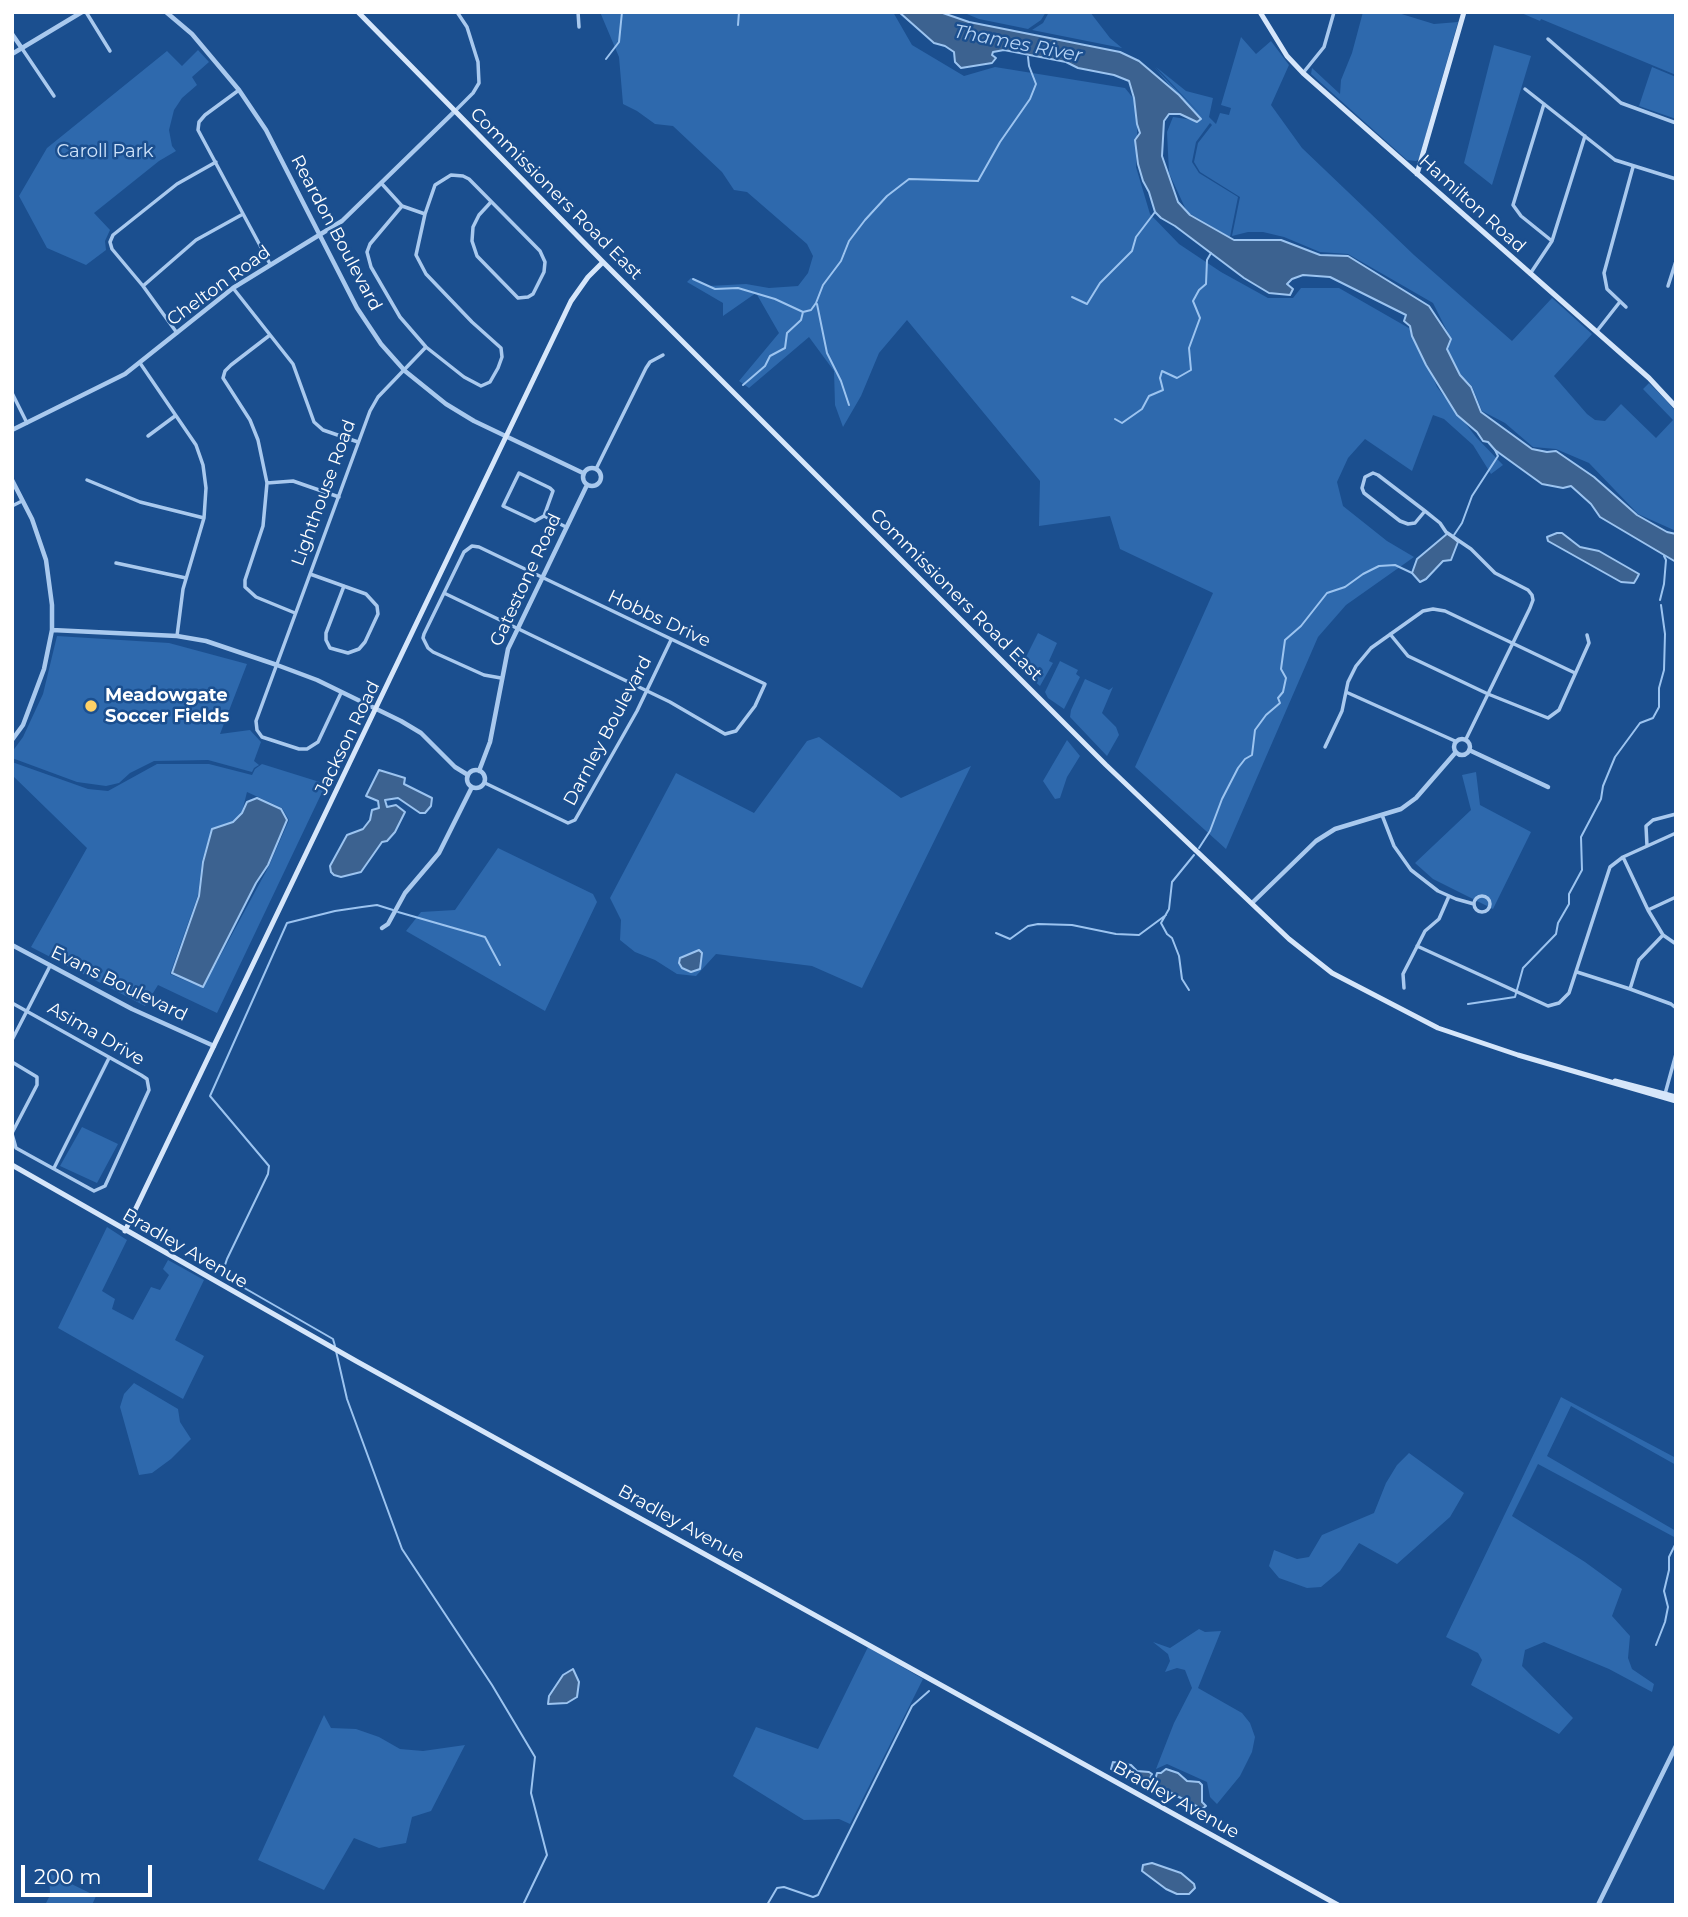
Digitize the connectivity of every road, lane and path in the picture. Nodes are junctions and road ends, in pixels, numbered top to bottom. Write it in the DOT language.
graph roads {
  1 [pos="84,12"];
  2 [pos="166,12"];
  3 [pos="358,12"];
  4 [pos="457,12"];
  5 [pos="578,12"];
  6 [pos="1334,12"];
  7 [pos="1464,12"];
  8 [pos="1264,14"];
  9 [pos="579,27"];
  10 [pos="12,34"];
  11 [pos="1548,39"];
  12 [pos="21,47"];
  13 [pos="110,51"];
  14 [pos="12,54"];
  15 [pos="1303,73"];
  16 [pos="1525,89"];
  17 [pos="239,90"];
  18 [pos="54,96"];
  19 [pos="1544,104"];
  20 [pos="455,111"];
  21 [pos="1676,123"];
  22 [pos="1584,136"];
  23 [pos="216,162"];
  24 [pos="1633,167"];
  25 [pos="1417,174"];
  26 [pos="1676,179"];
  27 [pos="382,184"];
  28 [pos="491,202"];
  29 [pos="402,205"];
  30 [pos="243,214"];
  31 [pos="425,214"];
  32 [pos="320,234"];
  33 [pos="1552,241"];
  34 [pos="1676,261"];
  35 [pos="603,262"];
  36 [pos="270,264"];
  37 [pos="1530,274"];
  38 [pos="143,286"];
  39 [pos="1668,286"];
  40 [pos="233,288"];
  41 [pos="1619,303"];
  42 [pos="1626,307"];
  43 [pos="1596,332"];
  44 [pos="177,333"];
  45 [pos="270,335"];
  46 [pos="426,347"];
  47 [pos="663,355"];
  48 [pos="141,363"];
  49 [pos="405,371"];
  50 [pos="12,393"];
  51 [pos="1676,407"];
  52 [pos="175,416"];
  53 [pos="27,423"];
  54 [pos="12,430"];
  55 [pos="148,436"];
  56 [pos="508,437"];
  57 [pos="358,442"];
  58 [pos="596,469"];
  59 [pos="583,473"];
  60 [pos="12,480"];
  61 [pos="87,480"];
  62 [pos="267,482"];
  63 [pos="587,485"];
  64 [pos="339,497"];
  65 [pos="22,501"];
  66 [pos="12,506"];
  67 [pos="1425,511"];
  68 [pos="544,516"];
  69 [pos="204,518"];
  70 [pos="566,527"];
  71 [pos="117,564"];
  72 [pos="310,573"];
  73 [pos="541,578"];
  74 [pos="186,579"];
  75 [pos="344,586"];
  76 [pos="444,593"];
  77 [pos="295,613"];
  78 [pos="517,629"];
  79 [pos="52,631"];
  80 [pos="1390,634"];
  81 [pos="1587,635"];
  82 [pos="177,636"];
  83 [pos="671,640"];
  84 [pos="1511,643"];
  85 [pos="277,665"];
  86 [pos="1575,673"];
  87 [pos="501,678"];
  88 [pos="647,690"];
  89 [pos="342,692"];
  90 [pos="1346,692"];
  91 [pos="1488,694"];
  92 [pos="377,709"];
  93 [pos="12,740"];
  94 [pos="1466,740"];
  95 [pos="1455,741"];
  96 [pos="1325,747"];
  97 [pos="1469,750"];
  98 [pos="1455,752"];
  99 [pos="480,771"];
  100 [pos="468,775"];
  101 [pos="485,783"];
  102 [pos="472,787"];
  103 [pos="1548,787"];
  104 [pos="1676,814"];
  105 [pos="1382,815"];
  106 [pos="1676,833"];
  107 [pos="1647,846"];
  108 [pos="1623,858"];
  109 [pos="1449,896"];
  110 [pos="1676,897"];
  111 [pos="1252,903"];
  112 [pos="1474,905"];
  113 [pos="1648,910"];
  114 [pos="382,928"];
  115 [pos="1663,935"];
  116 [pos="1676,944"];
  117 [pos="12,945"];
  118 [pos="1417,946"];
  119 [pos="50,967"];
  120 [pos="1577,972"];
  121 [pos="1405,988"];
  122 [pos="1630,989"];
  123 [pos="12,1003"];
  124 [pos="1676,1008"];
  125 [pos="27,1011"];
  126 [pos="12,1040"];
  127 [pos="214,1046"];
  128 [pos="1676,1054"];
  129 [pos="109,1058"];
  130 [pos="12,1062"];
  131 [pos="1612,1081"];
  132 [pos="1665,1094"];
  133 [pos="1676,1099"];
  134 [pos="12,1134"];
  135 [pos="12,1165"];
  136 [pos="54,1168"];
  137 [pos="125,1231"];
  138 [pos="1676,1746"];
  139 [pos="1338,1905"];
  140 [pos="1598,1905"];
  1 -- 12 [label="street"];
  1 -- 13 [label="street"];
  2 -- 17 [label="street, Reardon Boulevard"];
  3 -- 20 [label="main road, Commissioners Road East"];
  4 -- 20 [label="street"];
  5 -- 9 [label="street"];
  6 -- 15 [label="street"];
  7 -- 25 [label="main road"];
  8 -- 15 [label="main road, Hamilton Road"];
  10 -- 12 [label="street"];
  11 -- 21 [label="street"];
  12 -- 14 [label="street"];
  12 -- 18 [label="street"];
  15 -- 25 [label="main road, Hamilton Road"];
  16 -- 19 [label="street"];
  17 -- 23 [label="street"];
  17 -- 32 [label="street, Reardon Boulevard"];
  19 -- 22 [label="street"];
  19 -- 33 [label="street"];
  20 -- 27 [label="street, Chelton Road"];
  20 -- 35 [label="main road, Commissioners Road East"];
  22 -- 24 [label="street"];
  22 -- 33 [label="street"];
  23 -- 30 [label="street"];
  23 -- 38 [label="street"];
  24 -- 26 [label="street"];
  24 -- 41 [label="street"];
  25 -- 37 [label="main road, Hamilton Road"];
  27 -- 29 [label="street"];
  27 -- 32 [label="street, Chelton Road"];
  28 -- 28 [label="street"];
  28 -- 31 [label="street"];
  29 -- 31 [label="street"];
  29 -- 46 [label="street"];
  30 -- 36 [label="street"];
  30 -- 38 [label="street"];
  31 -- 46 [label="street"];
  32 -- 36 [label="street, Chelton Road"];
  32 -- 49 [label="street, Reardon Boulevard"];
  33 -- 37 [label="street"];
  34 -- 39 [label="street"];
  35 -- 56 [label="main road, Jackson Road"];
  35 -- 111 [label="main road, Commissioners Road East"];
  36 -- 40 [label="street, Chelton Road"];
  37 -- 43 [label="main road, Hamilton Road"];
  38 -- 44 [label="street"];
  40 -- 44 [label="street, Chelton Road"];
  40 -- 45 [label="street"];
  41 -- 42 [label="street"];
  41 -- 43 [label="street"];
  43 -- 51 [label="main road, Hamilton Road"];
  44 -- 48 [label="street, Chelton Road"];
  45 -- 57 [label="street"];
  45 -- 62 [label="street"];
  46 -- 49 [label="street, Lighthouse Road"];
  47 -- 58 [label="street"];
  48 -- 52 [label="street"];
  48 -- 53 [label="street, Chelton Road"];
  49 -- 56 [label="street, Reardon Boulevard"];
  49 -- 57 [label="street, Lighthouse Road"];
  50 -- 53 [label="street"];
  52 -- 55 [label="street"];
  52 -- 69 [label="street"];
  53 -- 54 [label="street, Chelton Road"];
  56 -- 59 [label="street, Reardon Boulevard"];
  56 -- 92 [label="main road, Jackson Road"];
  57 -- 64 [label="street, Lighthouse Road"];
  58 -- 59 [label="street"];
  58 -- 63 [label="street"];
  59 -- 63 [label="street"];
  60 -- 65 [label="street"];
  61 -- 69 [label="street"];
  62 -- 64 [label="street"];
  62 -- 77 [label="street"];
  63 -- 70 [label="street, Gatestone Road"];
  64 -- 72 [label="street, Lighthouse Road"];
  65 -- 66 [label="street"];
  65 -- 79 [label="street"];
  67 -- 67 [label="street"];
  67 -- 84 [label="street"];
  68 -- 68 [label="street"];
  68 -- 70 [label="street"];
  69 -- 74 [label="street"];
  70 -- 73 [label="street, Gatestone Road"];
  71 -- 74 [label="street"];
  72 -- 75 [label="street"];
  72 -- 77 [label="street, Lighthouse Road"];
  73 -- 76 [label="street, Hobbs Drive"];
  73 -- 78 [label="street, Gatestone Road"];
  73 -- 83 [label="street, Hobbs Drive"];
  74 -- 82 [label="street"];
  75 -- 75 [label="street"];
  76 -- 78 [label="street"];
  76 -- 87 [label="street"];
  77 -- 85 [label="street, Lighthouse Road"];
  78 -- 87 [label="street, Gatestone Road"];
  78 -- 88 [label="street"];
  79 -- 82 [label="street"];
  79 -- 93 [label="street"];
  80 -- 84 [label="street"];
  80 -- 90 [label="street"];
  80 -- 91 [label="street"];
  81 -- 86 [label="street"];
  82 -- 85 [label="street"];
  83 -- 88 [label="street, Darnley Boulevard"];
  83 -- 88 [label="street, Hobbs Drive"];
  84 -- 86 [label="street"];
  84 -- 91 [label="street"];
  85 -- 89 [label="street"];
  85 -- 89 [label="street, Lighthouse Road"];
  86 -- 91 [label="street"];
  87 -- 99 [label="street, Gatestone Road"];
  88 -- 101 [label="street, Darnley Boulevard"];
  89 -- 92 [label="street"];
  90 -- 95 [label="street"];
  90 -- 96 [label="street"];
  91 -- 94 [label="street"];
  92 -- 100 [label="street"];
  92 -- 127 [label="main road, Jackson Road"];
  94 -- 95 [label="street"];
  94 -- 97 [label="street"];
  95 -- 98 [label="street"];
  97 -- 98 [label="street"];
  97 -- 103 [label="street"];
  98 -- 105 [label="street"];
  99 -- 100 [label="street"];
  99 -- 101 [label="street"];
  100 -- 102 [label="street"];
  101 -- 102 [label="street"];
  102 -- 114 [label="street"];
  104 -- 107 [label="street"];
  105 -- 109 [label="street"];
  105 -- 111 [label="street"];
  106 -- 107 [label="street"];
  107 -- 108 [label="street"];
  108 -- 113 [label="street"];
  108 -- 120 [label="street"];
  109 -- 112 [label="street"];
  109 -- 118 [label="street"];
  110 -- 113 [label="street"];
  111 -- 131 [label="main road, Commissioners Road East"];
  112 -- 112 [label="street"];
  113 -- 115 [label="street"];
  115 -- 116 [label="street"];
  115 -- 122 [label="street"];
  117 -- 119 [label="street, Evans Boulevard"];
  118 -- 120 [label="street"];
  118 -- 121 [label="street"];
  119 -- 125 [label="street"];
  119 -- 127 [label="street, Evans Boulevard"];
  120 -- 122 [label="street"];
  122 -- 124 [label="street"];
  123 -- 125 [label="street, Asima Drive"];
  125 -- 126 [label="street"];
  125 -- 129 [label="street, Asima Drive"];
  127 -- 137 [label="main road, Jackson Road"];
  128 -- 132 [label="street"];
  129 -- 136 [label="street"];
  129 -- 136 [label="street, Asima Drive"];
  130 -- 134 [label="street, Asima Drive"];
  131 -- 132 [label="main road, Commissioners Road East"];
  131 -- 133 [label="main road, Commissioners Road East"];
  132 -- 133 [label="main road, Commissioners Road East"];
  134 -- 136 [label="street, Asima Drive"];
  135 -- 137 [label="main road, Bradley Avenue"];
  137 -- 139 [label="main road, Bradley Avenue"];
  138 -- 140 [label="street"];
}
